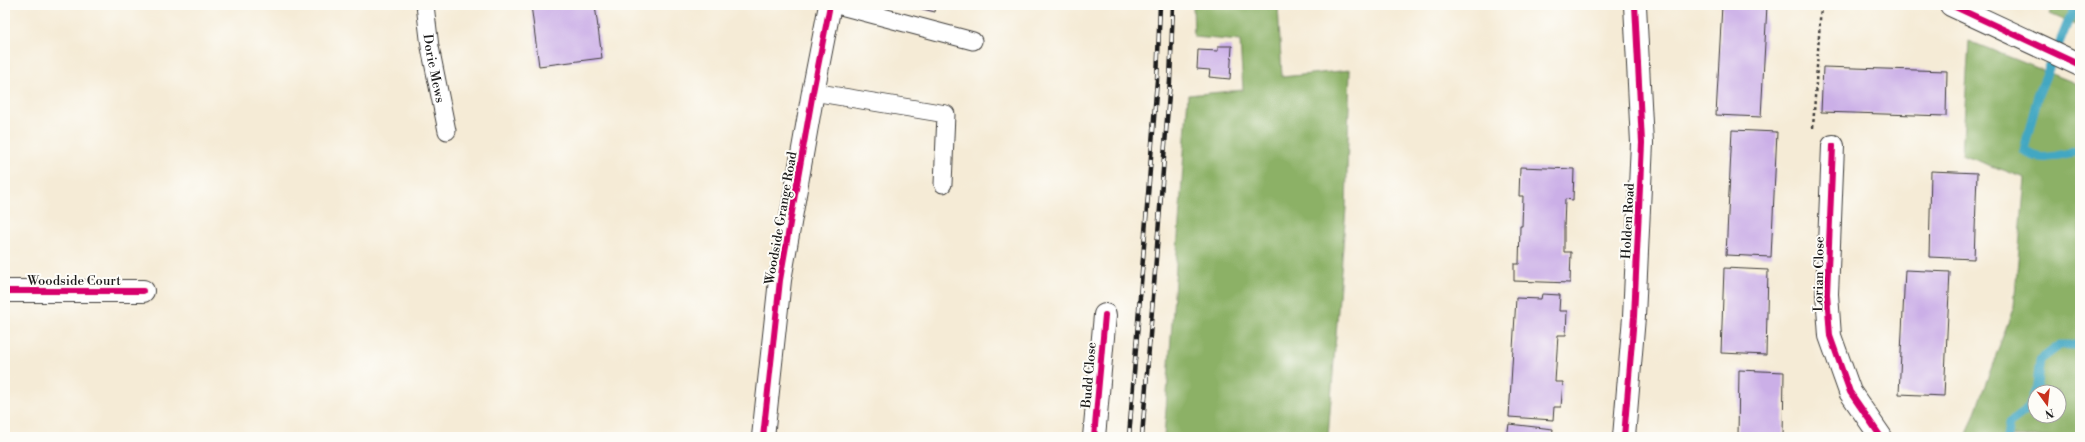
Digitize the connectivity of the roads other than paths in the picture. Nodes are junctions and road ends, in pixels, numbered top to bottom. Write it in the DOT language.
graph roads {
  1 [pos="425,5"];
  2 [pos="830,5"];
  3 [pos="837,5"];
  4 [pos="1635,5"];
  5 [pos="1951,5"];
  6 [pos="973,41"];
  7 [pos="2080,65"];
  8 [pos="813,92"];
  9 [pos="447,131"];
  10 [pos="1833,146"];
  11 [pos="943,184"];
  12 [pos="5,291"];
  13 [pos="143,291"];
  14 [pos="1105,315"];
  15 [pos="763,437"];
  16 [pos="1094,437"];
  17 [pos="1624,437"];
  18 [pos="1881,437"];
  1 -- 9 [label="lane, Dorie Mews"];
  2 -- 8 [label="street, Woodside Grange Road"];
  3 -- 6 [label="lane"];
  4 -- 17 [label="street, Holden Road"];
  5 -- 7 [label="street"];
  8 -- 11 [label="lane"];
  8 -- 15 [label="street, Woodside Grange Road"];
  10 -- 18 [label="street, Lorian Close"];
  12 -- 13 [label="street, Woodside Court"];
  14 -- 16 [label="street, Budd Close"];
}
